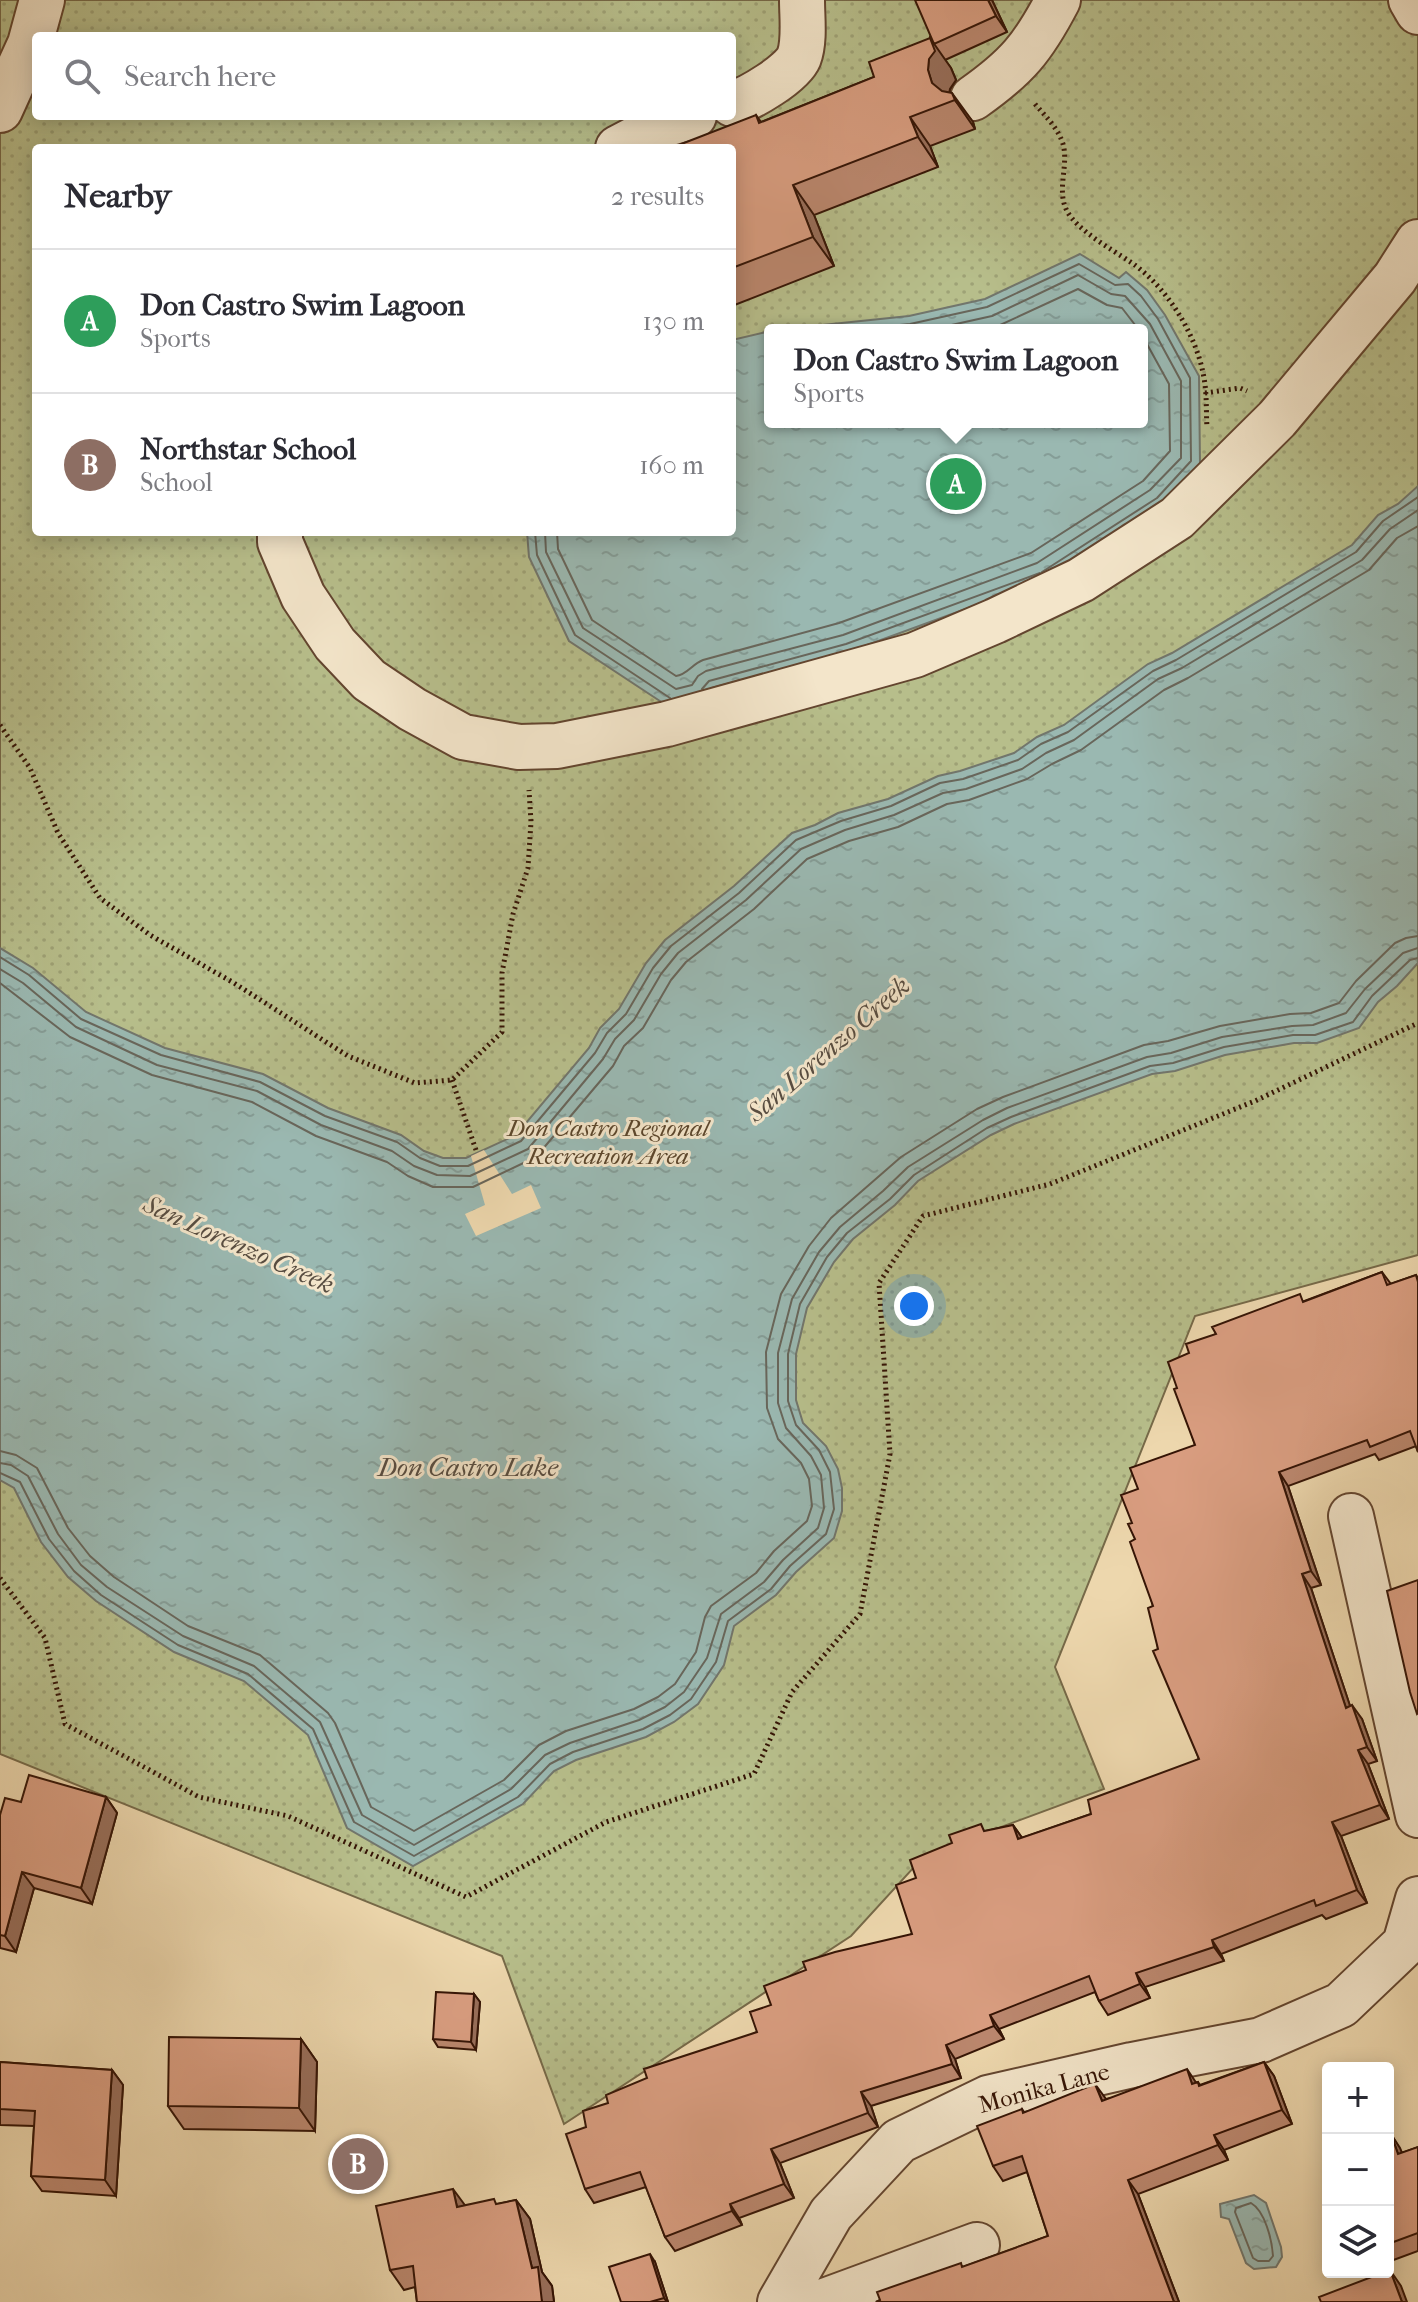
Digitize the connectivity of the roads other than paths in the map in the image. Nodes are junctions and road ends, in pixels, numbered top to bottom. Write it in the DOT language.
graph roads {
  1 [pos="42,0"];
  2 [pos="802,0"];
  3 [pos="1058,0"];
  4 [pos="1411,0"];
  5 [pos="1418,12"];
  6 [pos="33,32"];
  7 [pos="32,37"];
  8 [pos="973,98"];
  9 [pos="736,103"];
  10 [pos="0,110"];
  11 [pos="680,120"];
  12 [pos="626,144"];
  13 [pos="1418,242"];
  14 [pos="280,536"];
  15 [pos="1351,1516"];
  16 [pos="1418,1815"];
  17 [pos="1418,1899"];
  18 [pos="1411,1950"];
  19 [pos="977,2245"];
  20 [pos="780,2302"];
  21 [pos="789,2302"];
  22 [pos="822,2302"];
  1 -- 6 [label="street"];
  2 -- 9 [label="street"];
  3 -- 8 [label="street"];
  4 -- 5 [label="street"];
  7 -- 10 [label="street"];
  11 -- 12 [label="street"];
  13 -- 14 [label="street"];
  15 -- 16 [label="street"];
  17 -- 18 [label="street"];
  18 -- 20 [label="street, Monika Lane"];
  19 -- 22 [label="street"];
  20 -- 21 [label="street"];
}
